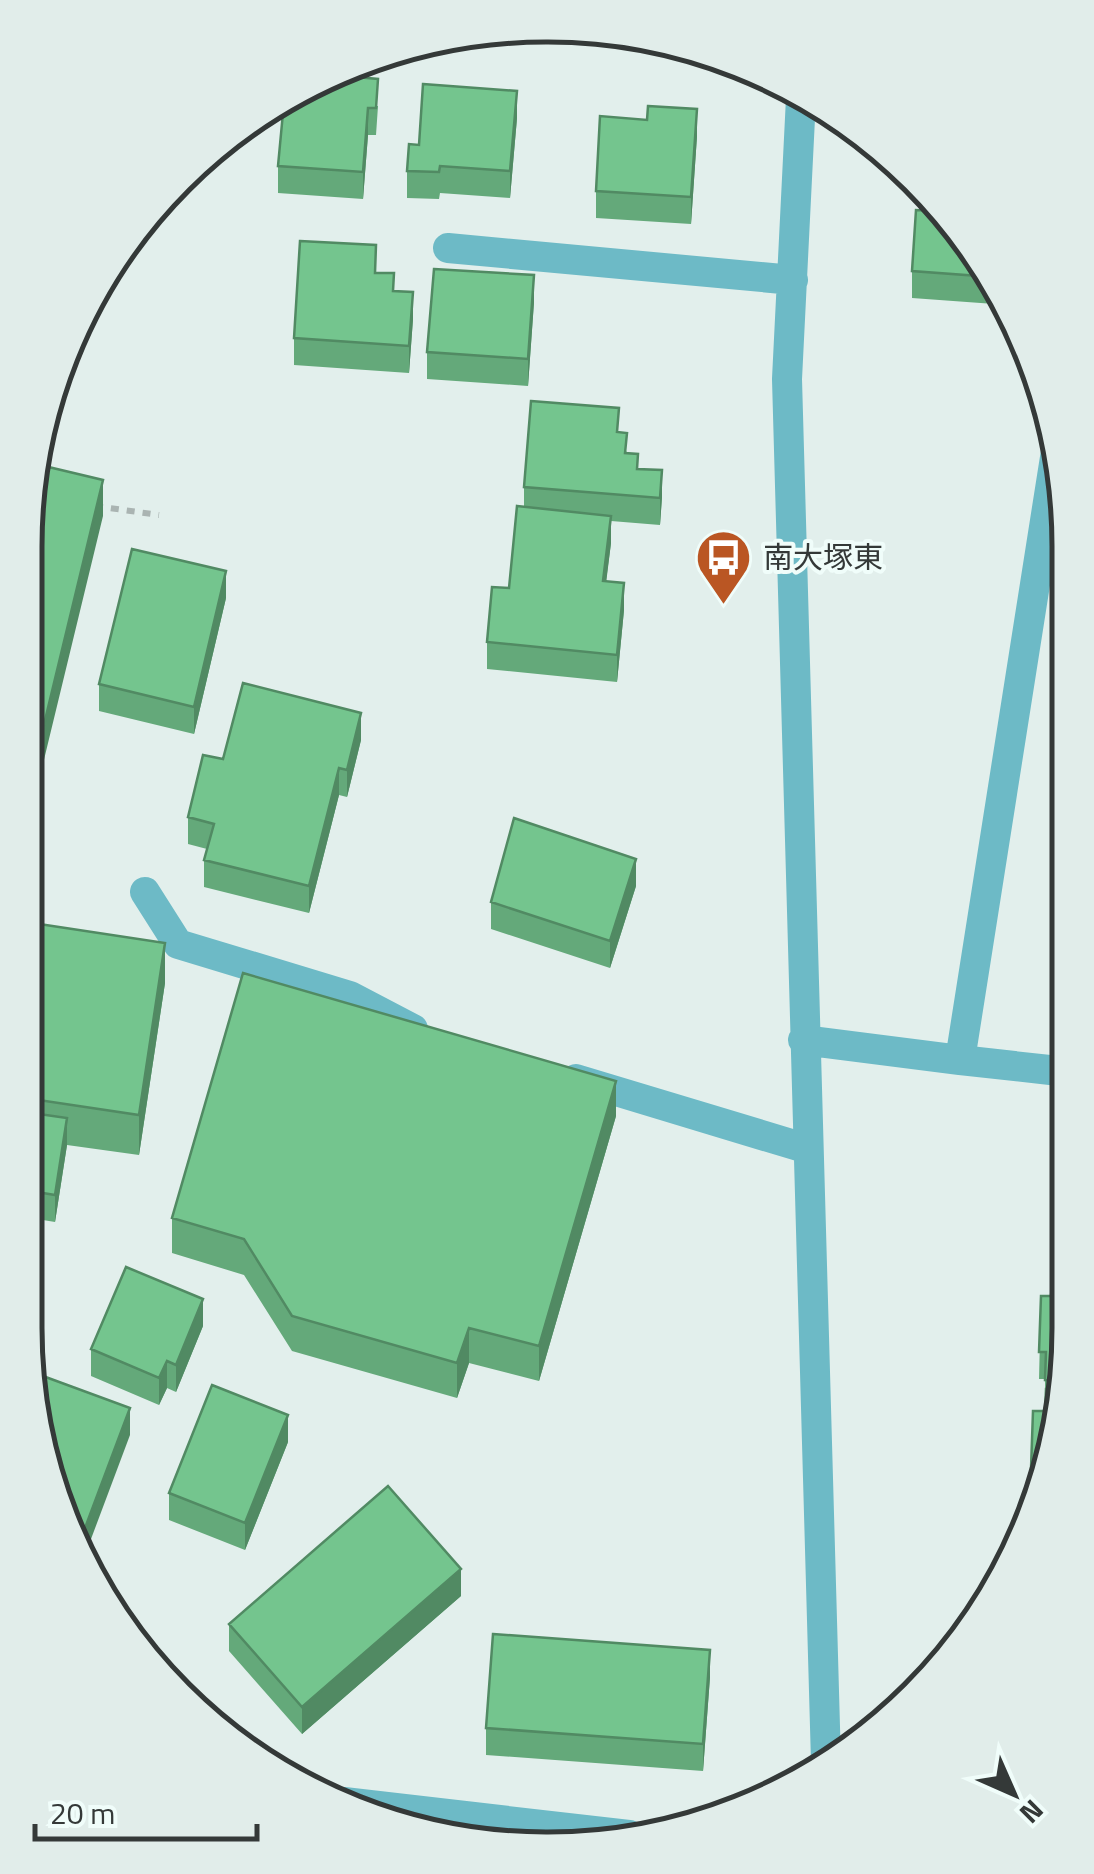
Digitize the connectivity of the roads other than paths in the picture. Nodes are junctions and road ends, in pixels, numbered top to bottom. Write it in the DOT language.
graph roads {
  1 [pos="800,111"];
  2 [pos="448,248"];
  3 [pos="793,280"];
  4 [pos="1049,499"];
  5 [pos="146,892"];
  6 [pos="434,1036"];
  7 [pos="803,1040"];
  8 [pos="960,1060"];
  9 [pos="549,1070"];
  10 [pos="1052,1070"];
  11 [pos="808,1149"];
  12 [pos="826,1747"];
  13 [pos="396,1808"];
  14 [pos="579,1830"];
  1 -- 3 [label="street"];
  2 -- 3 [label="street"];
  3 -- 7 [label="street"];
  4 -- 8 [label="street"];
  5 -- 6 [label="street"];
  7 -- 8 [label="street"];
  7 -- 11 [label="street"];
  8 -- 10 [label="street"];
  9 -- 11 [label="street"];
  11 -- 12 [label="street"];
  13 -- 14 [label="street"];
}
